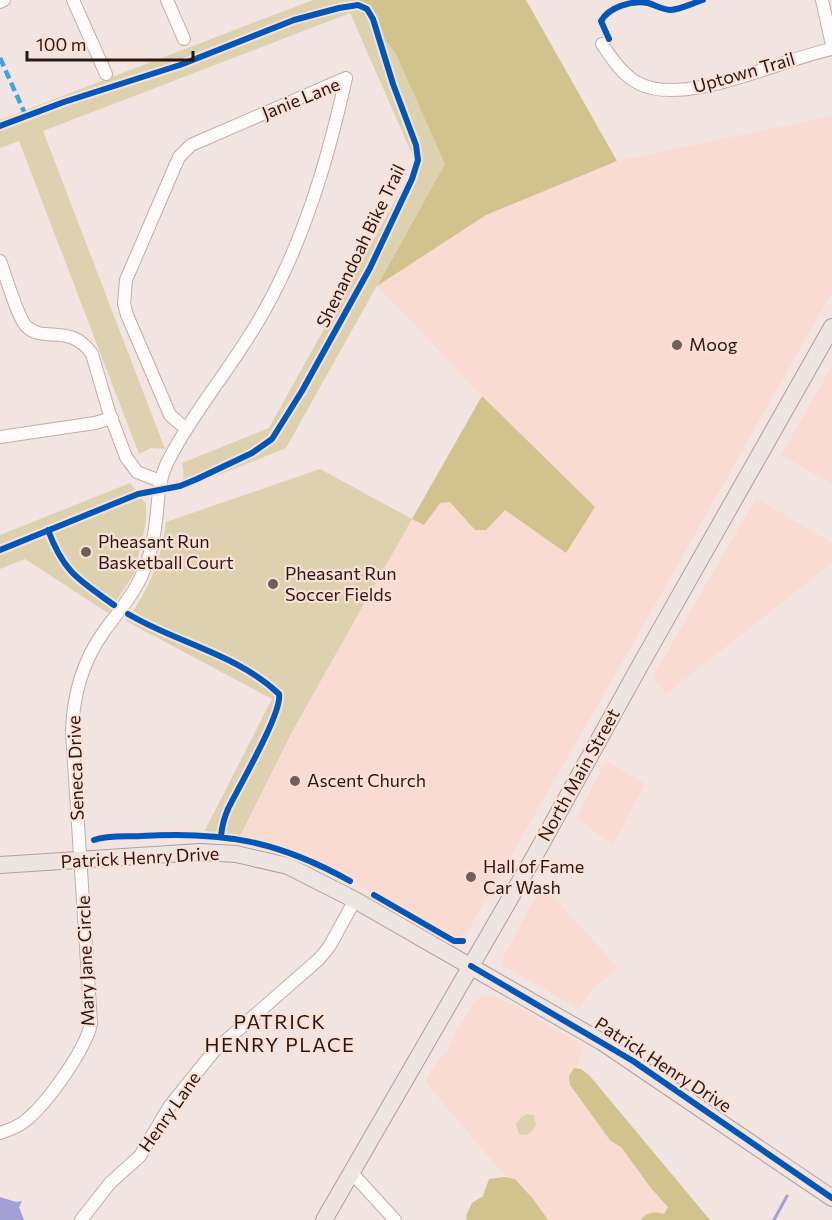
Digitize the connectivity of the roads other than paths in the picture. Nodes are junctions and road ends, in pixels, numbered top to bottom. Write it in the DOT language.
graph roads {
  1 [pos="73,0"];
  2 [pos="167,0"];
  3 [pos="822,0"];
  4 [pos="184,39"];
  5 [pos="602,44"];
  6 [pos="832,47"];
  7 [pos="106,74"];
  8 [pos="0,261"];
  9 [pos="832,327"];
  10 [pos="112,418"];
  11 [pos="186,429"];
  12 [pos="0,437"];
  13 [pos="160,481"];
  14 [pos="81,860"];
  15 [pos="0,865"];
  16 [pos="355,900"];
  17 [pos="471,966"];
  18 [pos="0,1133"];
  19 [pos="351,1172"];
  20 [pos="832,1198"];
  21 [pos="81,1220"];
  22 [pos="324,1220"];
  23 [pos="395,1220"];
  1 -- 7 [label="street"];
  2 -- 4 [label="street"];
  3 -- 6 [label="street"];
  5 -- 6 [label="street, Uptown Trail"];
  8 -- 10 [label="street"];
  9 -- 17 [label="main road, North Main Street"];
  10 -- 12 [label="street"];
  10 -- 13 [label="street"];
  11 -- 11 [label="street, Janie Lane"];
  11 -- 13 [label="street, Janie Lane"];
  13 -- 14 [label="street, Seneca Drive"];
  14 -- 15 [label="main road, Patrick Henry Drive"];
  14 -- 16 [label="main road, Patrick Henry Drive"];
  14 -- 18 [label="street, Mary Jane Circle"];
  16 -- 17 [label="main road, Patrick Henry Drive"];
  16 -- 21 [label="street, Henry Lane"];
  17 -- 19 [label="main road, North Main Street"];
  17 -- 20 [label="main road, Patrick Henry Drive"];
  19 -- 22 [label="main road, North Main Street"];
  19 -- 23 [label="street"];
}
